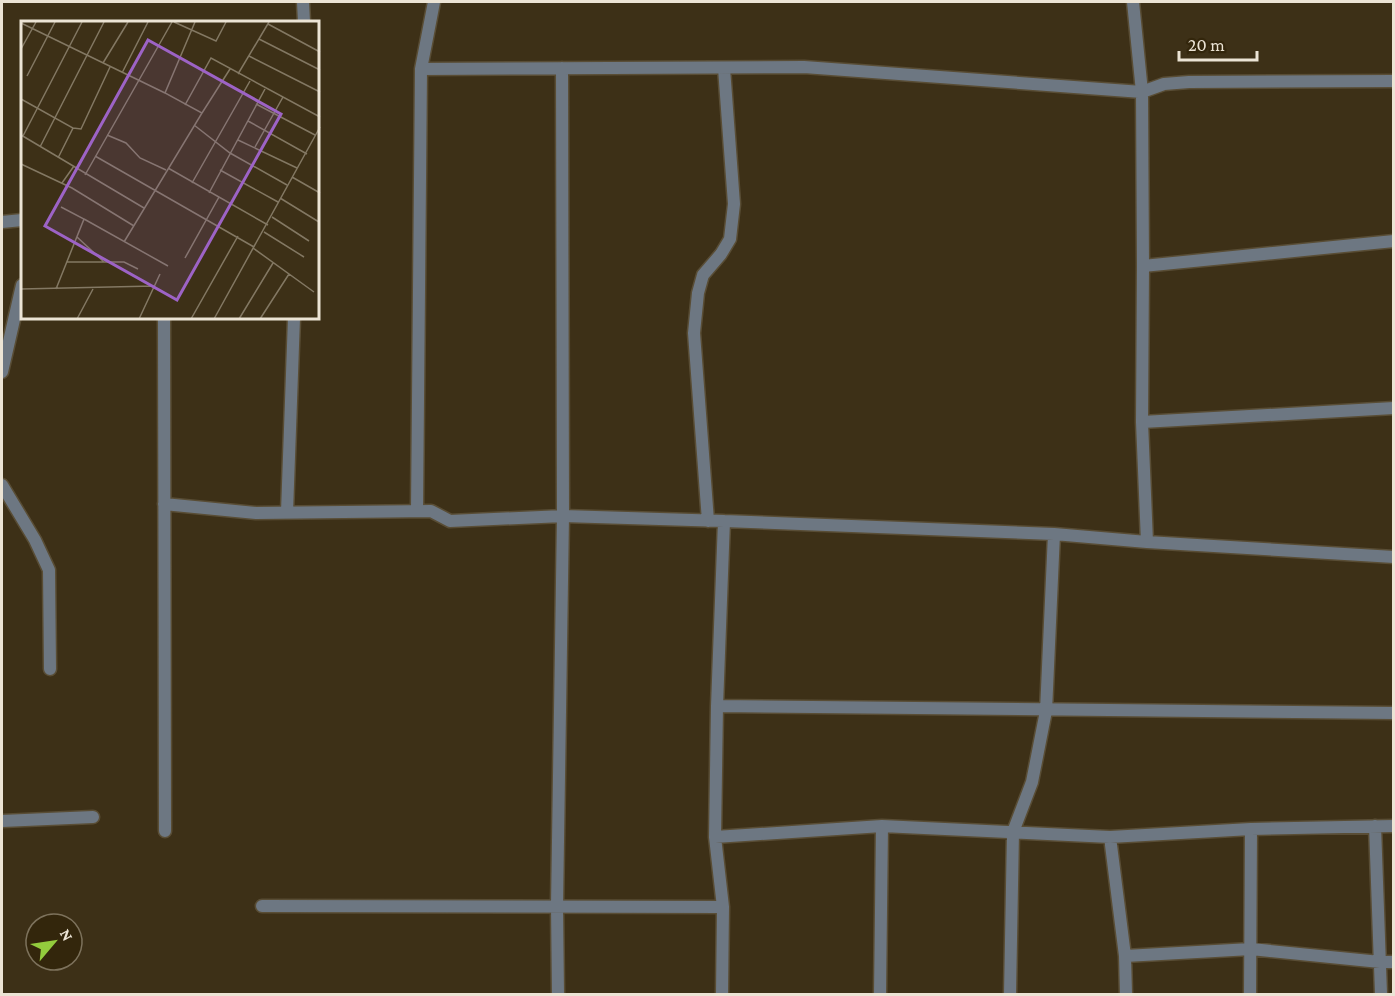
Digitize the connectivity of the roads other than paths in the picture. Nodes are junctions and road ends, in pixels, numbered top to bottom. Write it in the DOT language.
graph roads {
  1 [pos="303,2"];
  2 [pos="434,2"];
  3 [pos="1133,2"];
  4 [pos="304,21"];
  5 [pos="562,68"];
  6 [pos="723,68"];
  7 [pos="421,69"];
  8 [pos="1394,81"];
  9 [pos="1142,92"];
  10 [pos="21,220"];
  11 [pos="2,222"];
  12 [pos="1394,241"];
  13 [pos="1143,266"];
  14 [pos="21,289"];
  15 [pos="164,320"];
  16 [pos="294,320"];
  17 [pos="2,372"];
  18 [pos="1394,408"];
  19 [pos="1142,422"];
  20 [pos="2,485"];
  21 [pos="164,504"];
  22 [pos="417,511"];
  23 [pos="287,512"];
  24 [pos="563,516"];
  25 [pos="708,521"];
  26 [pos="724,521"];
  27 [pos="1054,534"];
  28 [pos="1147,542"];
  29 [pos="1394,557"];
  30 [pos="50,669"];
  31 [pos="717,706"];
  32 [pos="1046,711"];
  33 [pos="1394,713"];
  34 [pos="93,817"];
  35 [pos="2,820"];
  36 [pos="882,826"];
  37 [pos="1375,826"];
  38 [pos="1394,826"];
  39 [pos="1251,830"];
  40 [pos="165,831"];
  41 [pos="1013,832"];
  42 [pos="715,837"];
  43 [pos="1110,837"];
  44 [pos="262,906"];
  45 [pos="557,906"];
  46 [pos="723,907"];
  47 [pos="1251,949"];
  48 [pos="1125,956"];
  49 [pos="1380,962"];
  50 [pos="1394,962"];
  51 [pos="558,994"];
  52 [pos="722,994"];
  53 [pos="880,994"];
  54 [pos="1010,994"];
  55 [pos="1126,994"];
  56 [pos="1250,994"];
  57 [pos="1380,994"];
  1 -- 4 [label="street"];
  2 -- 7 [label="street"];
  3 -- 9 [label="street"];
  5 -- 6 [label="street"];
  5 -- 7 [label="street"];
  5 -- 24 [label="street"];
  6 -- 9 [label="street"];
  6 -- 25 [label="street"];
  7 -- 22 [label="street"];
  8 -- 9 [label="street"];
  9 -- 13 [label="street"];
  10 -- 11 [label="street"];
  12 -- 13 [label="street"];
  13 -- 19 [label="street"];
  14 -- 17 [label="street"];
  15 -- 21 [label="street"];
  16 -- 23 [label="street"];
  18 -- 19 [label="street"];
  19 -- 28 [label="street"];
  20 -- 30 [label="street"];
  21 -- 23 [label="street"];
  21 -- 40 [label="street"];
  22 -- 23 [label="street"];
  22 -- 24 [label="street"];
  24 -- 25 [label="street"];
  24 -- 45 [label="street"];
  25 -- 26 [label="street"];
  26 -- 27 [label="street"];
  26 -- 31 [label="street"];
  27 -- 28 [label="street"];
  27 -- 32 [label="street"];
  28 -- 29 [label="street"];
  31 -- 32 [label="street"];
  31 -- 42 [label="street"];
  32 -- 33 [label="street"];
  32 -- 41 [label="street"];
  34 -- 35 [label="street"];
  36 -- 41 [label="street"];
  36 -- 42 [label="street"];
  36 -- 53 [label="street"];
  37 -- 38 [label="street"];
  37 -- 39 [label="street"];
  37 -- 49 [label="street"];
  39 -- 43 [label="street"];
  39 -- 47 [label="street"];
  41 -- 43 [label="street"];
  41 -- 54 [label="street"];
  42 -- 46 [label="street"];
  43 -- 48 [label="street"];
  44 -- 45 [label="street"];
  45 -- 46 [label="street"];
  45 -- 51 [label="street"];
  46 -- 52 [label="street"];
  47 -- 48 [label="street"];
  47 -- 49 [label="street"];
  47 -- 56 [label="street"];
  48 -- 55 [label="street"];
  49 -- 50 [label="street"];
  49 -- 57 [label="street"];
}
